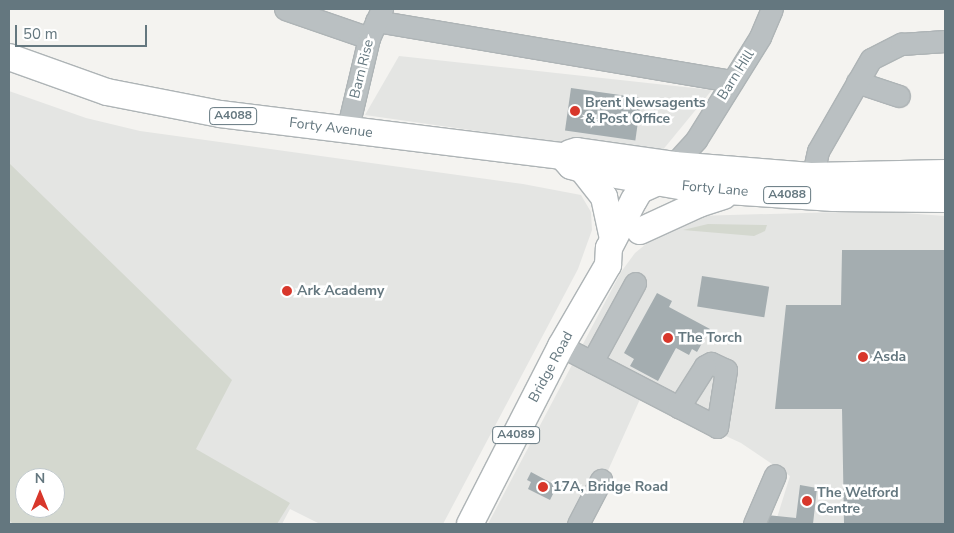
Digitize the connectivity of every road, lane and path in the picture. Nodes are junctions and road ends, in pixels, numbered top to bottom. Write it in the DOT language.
graph roads {
  1 [pos="286,9"];
  2 [pos="772,9"];
  3 [pos="376,22"];
  4 [pos="945,41"];
  5 [pos="9,56"];
  6 [pos="732,81"];
  7 [pos="857,82"];
  8 [pos="899,96"];
  9 [pos="347,131"];
  10 [pos="572,163"];
  11 [pos="674,165"];
  12 [pos="945,173"];
  13 [pos="656,183"];
  14 [pos="810,186"];
  15 [pos="740,192"];
  16 [pos="945,199"];
  17 [pos="640,231"];
  18 [pos="614,239"];
  19 [pos="608,265"];
  20 [pos="635,283"];
  21 [pos="561,346"];
  22 [pos="592,362"];
  23 [pos="679,407"];
  24 [pos="774,476"];
  25 [pos="601,480"];
  26 [pos="470,524"];
  27 [pos="578,524"];
  28 [pos="754,524"];
  1 -- 3 [label="street"];
  2 -- 6 [label="street, Barn Hill"];
  3 -- 6 [label="street"];
  3 -- 9 [label="street, Barn Rise"];
  4 -- 7 [label="street"];
  5 -- 9 [label="main road, Forty Avenue / A4088"];
  6 -- 11 [label="street, Barn Hill"];
  7 -- 8 [label="street"];
  7 -- 14 [label="street"];
  9 -- 10 [label="main road, Forty Avenue / A4088"];
  10 -- 11 [label="main road"];
  10 -- 13 [label="main road, Forty Avenue / A4088"];
  10 -- 18 [label="main road"];
  11 -- 13 [label="street, Barn Hill"];
  11 -- 14 [label="main road"];
  12 -- 14 [label="main road"];
  13 -- 15 [label="main road, Forty Lane / A4088"];
  13 -- 17 [label="main road, Bridge Road / A4089"];
  13 -- 18 [label="main road, Bridge Road / A4089"];
  14 -- 15 [label="main road, Forty Lane / A4088"];
  14 -- 16 [label="main road, Forty Lane / A4088"];
  15 -- 17 [label="main road"];
  17 -- 19 [label="main road, Bridge Road / A4089"];
  18 -- 19 [label="main road, Bridge Road / A4089"];
  19 -- 21 [label="main road, Bridge Road / A4089"];
  20 -- 22 [label="street"];
  21 -- 22 [label="street"];
  21 -- 26 [label="main road, Bridge Road / A4089"];
  22 -- 23 [label="street"];
  24 -- 28 [label="street"];
  25 -- 27 [label="street"];
}
